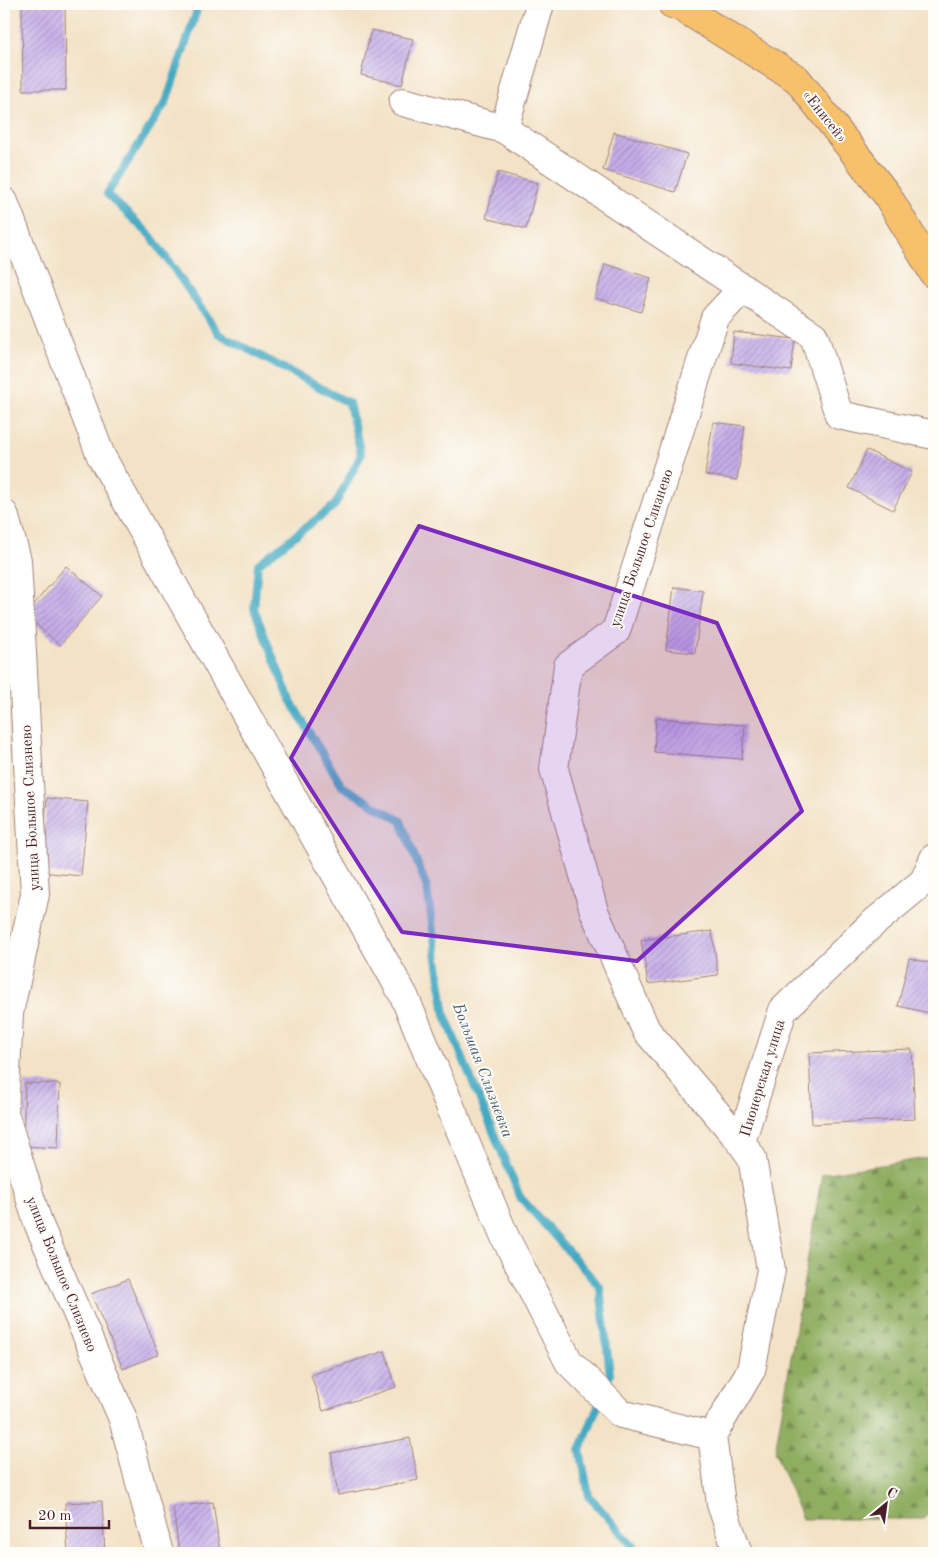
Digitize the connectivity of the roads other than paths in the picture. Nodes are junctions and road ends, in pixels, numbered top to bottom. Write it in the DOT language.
graph roads {
  1 [pos="540,4"];
  2 [pos="672,4"];
  3 [pos="402,102"];
  4 [pos="504,129"];
  5 [pos="4,202"];
  6 [pos="934,274"];
  7 [pos="744,288"];
  8 [pos="934,435"];
  9 [pos="4,514"];
  10 [pos="934,858"];
  11 [pos="741,1142"];
  12 [pos="712,1436"];
  13 [pos="160,1553"];
  14 [pos="738,1553"];
  1 -- 4 [label="street"];
  2 -- 6 [label="highway, «Енисей»"];
  3 -- 4 [label="street"];
  4 -- 7 [label="street"];
  5 -- 12 [label="street"];
  7 -- 8 [label="street"];
  7 -- 11 [label="street, улица Большое Слизнево"];
  9 -- 13 [label="street, улица Большое Слизнево"];
  10 -- 11 [label="street, Пионерская улица"];
  11 -- 12 [label="street, Пионерская улица"];
  12 -- 14 [label="street"];
}
